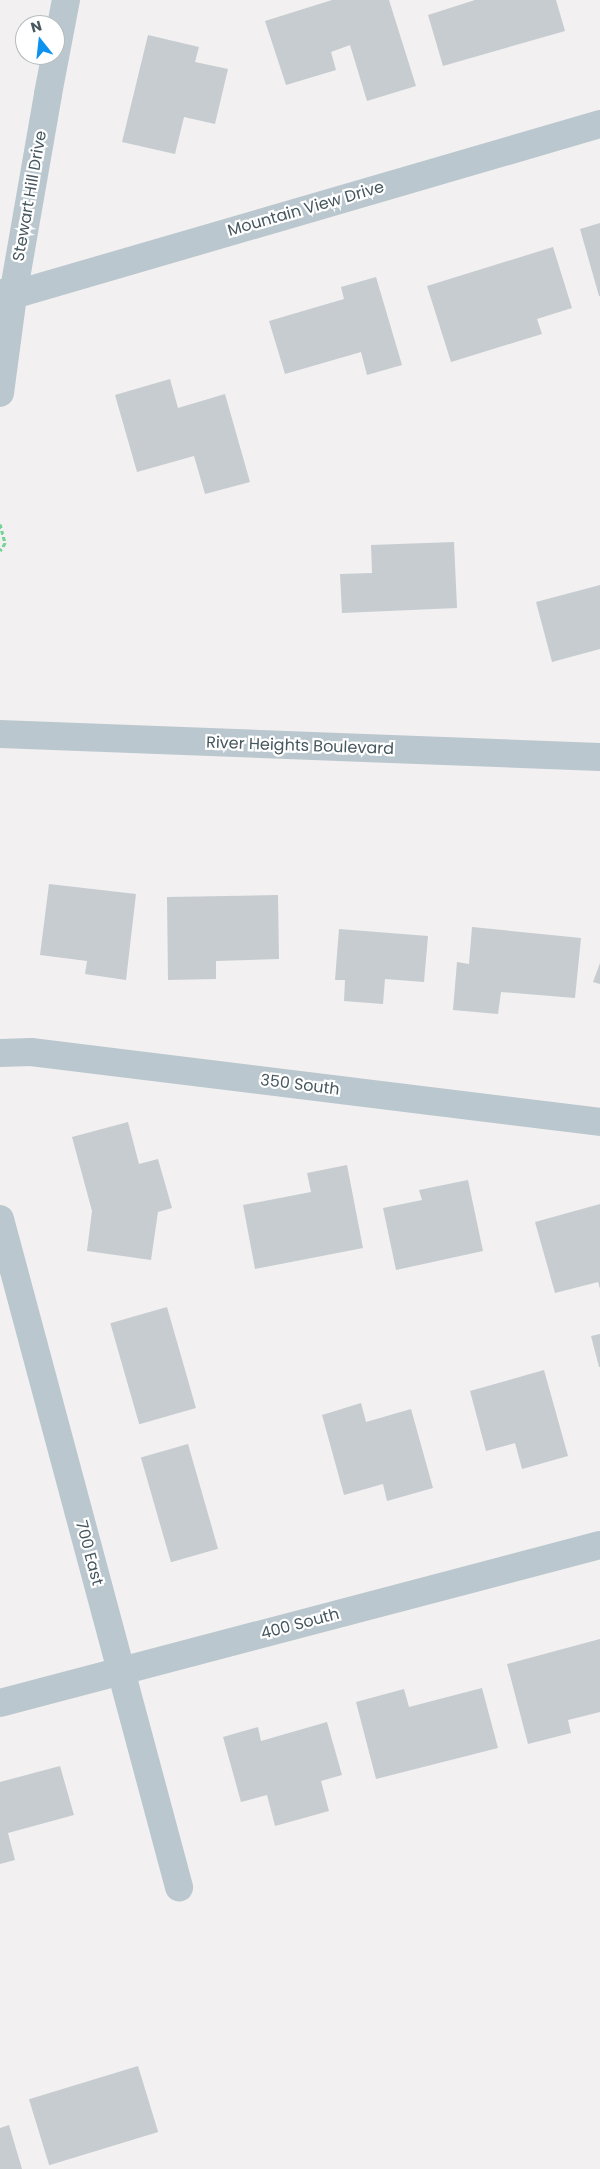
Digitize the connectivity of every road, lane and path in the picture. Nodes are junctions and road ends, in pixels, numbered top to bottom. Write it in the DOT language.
graph roads {
  1 [pos="66,0"];
  2 [pos="600,124"];
  3 [pos="6,294"];
  4 [pos="0,392"];
  5 [pos="0,524"];
  6 [pos="0,551"];
  7 [pos="0,734"];
  8 [pos="600,757"];
  9 [pos="0,1053"];
  10 [pos="600,1122"];
  11 [pos="0,1219"];
  12 [pos="600,1545"];
  13 [pos="120,1672"];
  14 [pos="0,1703"];
  15 [pos="179,1888"];
  1 -- 3 [label="street, Stewart Hill Drive"];
  2 -- 3 [label="street, Mountain View Drive"];
  3 -- 4 [label="street, Stewart Hill Drive"];
  5 -- 6 [label="path"];
  7 -- 8 [label="street, River Heights Boulevard"];
  9 -- 10 [label="street, 350 South"];
  11 -- 13 [label="street, 700 East"];
  12 -- 13 [label="street, 400 South"];
  13 -- 14 [label="street, 400 South"];
  13 -- 15 [label="street, 700 East"];
}
